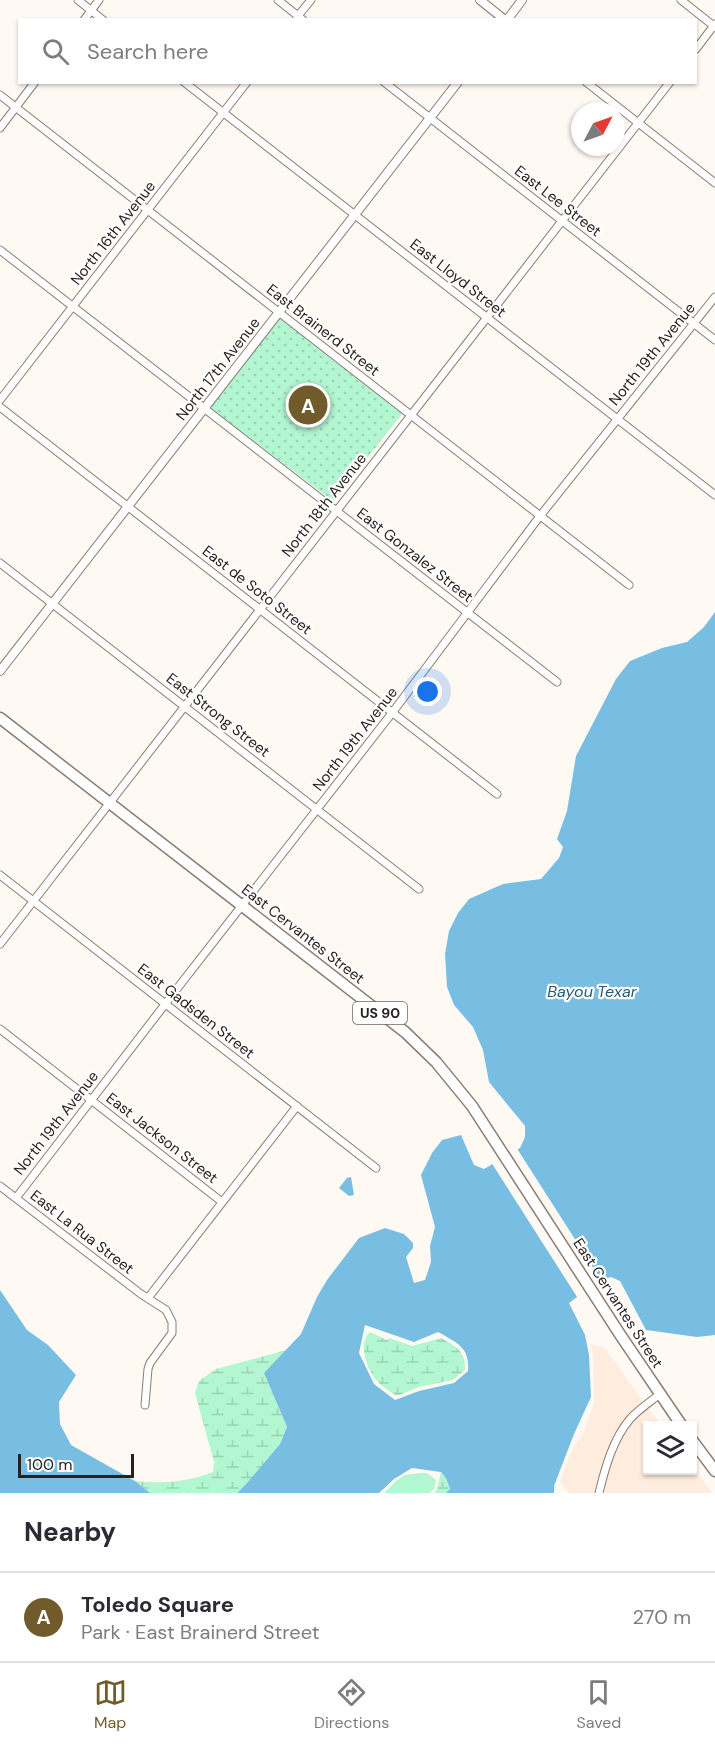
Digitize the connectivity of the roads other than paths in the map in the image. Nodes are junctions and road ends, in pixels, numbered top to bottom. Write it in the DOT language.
graph roads {
  1 [pos="78,0"];
  2 [pos="99,0"];
  3 [pos="278,0"];
  4 [pos="311,0"];
  5 [pos="480,0"];
  6 [pos="522,0"];
  7 [pos="681,0"];
  8 [pos="91,10"];
  9 [pos="85,18"];
  10 [pos="101,18"];
  11 [pos="299,18"];
  12 [pos="503,18"];
  13 [pos="508,18"];
  14 [pos="715,26"];
  15 [pos="697,48"];
  16 [pos="34,84"];
  17 [pos="187,84"];
  18 [pos="245,84"];
  19 [pos="387,84"];
  20 [pos="456,84"];
  21 [pos="589,84"];
  22 [pos="667,84"];
  23 [pos="0,95"];
  24 [pos="16,108"];
  25 [pos="223,113"];
  26 [pos="430,118"];
  27 [pos="638,123"];
  28 [pos="0,128"];
  29 [pos="715,183"];
  30 [pos="147,210"];
  31 [pos="355,215"];
  32 [pos="562,221"];
  33 [pos="0,250"];
  34 [pos="715,297"];
  35 [pos="73,306"];
  36 [pos="279,313"];
  37 [pos="486,318"];
  38 [pos="694,323"];
  39 [pos="715,340"];
  40 [pos="0,400"];
  41 [pos="0,407"];
  42 [pos="204,409"];
  43 [pos="411,415"];
  44 [pos="617,419"];
  45 [pos="715,495"];
  46 [pos="128,507"];
  47 [pos="336,511"];
  48 [pos="540,516"];
  49 [pos="0,563"];
  50 [pos="629,585"];
  51 [pos="53,604"];
  52 [pos="260,609"];
  53 [pos="468,613"];
  54 [pos="0,672"];
  55 [pos="557,682"];
  56 [pos="184,706"];
  57 [pos="392,713"];
  58 [pos="0,718"];
  59 [pos="497,794"];
  60 [pos="110,803"];
  61 [pos="317,809"];
  62 [pos="0,875"];
  63 [pos="419,889"];
  64 [pos="33,901"];
  65 [pos="242,905"];
  66 [pos="0,944"];
  67 [pos="165,1004"];
  68 [pos="0,1029"];
  69 [pos="91,1100"];
  70 [pos="297,1106"];
  71 [pos="376,1167"];
  72 [pos="0,1186"];
  73 [pos="16,1198"];
  74 [pos="222,1202"];
  75 [pos="148,1298"];
  76 [pos="660,1394"];
  77 [pos="145,1405"];
  78 [pos="679,1421"];
  79 [pos="697,1446"];
  80 [pos="715,1471"];
  81 [pos="599,1493"];
  1 -- 8 [label="street"];
  2 -- 8 [label="street"];
  3 -- 11 [label="street"];
  4 -- 11 [label="street"];
  5 -- 12 [label="street"];
  6 -- 13 [label="street"];
  7 -- 14 [label="street"];
  8 -- 9 [label="street"];
  8 -- 10 [label="street"];
  14 -- 15 [label="street"];
  16 -- 24 [label="street"];
  17 -- 25 [label="street, East Lloyd Street"];
  18 -- 25 [label="street, North 16th Avenue"];
  19 -- 26 [label="street, East Lee Street"];
  20 -- 26 [label="street, North 17th Avenue"];
  21 -- 27 [label="street"];
  22 -- 27 [label="street, North 18th Avenue"];
  23 -- 24 [label="street, East Brainerd Street"];
  24 -- 28 [label="street"];
  24 -- 30 [label="street, East Brainerd Street"];
  25 -- 30 [label="street, North 16th Avenue"];
  25 -- 31 [label="street, East Lloyd Street"];
  26 -- 31 [label="street, North 17th Avenue"];
  26 -- 32 [label="street, East Lee Street"];
  27 -- 29 [label="street"];
  27 -- 32 [label="street, North 18th Avenue"];
  30 -- 35 [label="street, North 16th Avenue"];
  30 -- 36 [label="street, East Brainerd Street"];
  31 -- 36 [label="street, North 17th Avenue"];
  31 -- 37 [label="street, East Lloyd Street"];
  32 -- 37 [label="street, North 18th Avenue"];
  32 -- 38 [label="street, East Lee Street"];
  33 -- 35 [label="street, East Gonzalez Street"];
  34 -- 38 [label="street, North 19th Avenue"];
  35 -- 40 [label="street, North 16th Avenue"];
  35 -- 42 [label="street, East Gonzalez Street"];
  36 -- 42 [label="street, North 17th Avenue"];
  36 -- 43 [label="street, East Brainerd Street"];
  37 -- 43 [label="street, North 18th Avenue"];
  37 -- 44 [label="street, East Lloyd Street"];
  38 -- 39 [label="street, East Lee Street"];
  38 -- 44 [label="street, North 19th Avenue"];
  41 -- 46 [label="street, East de Soto Street"];
  42 -- 46 [label="street, North 17th Avenue"];
  42 -- 47 [label="street, East Gonzalez Street"];
  43 -- 47 [label="street, North 18th Avenue"];
  43 -- 48 [label="street, East Brainerd Street"];
  44 -- 45 [label="street, East Lloyd Street"];
  44 -- 48 [label="street, North 19th Avenue"];
  46 -- 51 [label="street, North 17th Avenue"];
  46 -- 52 [label="street, East de Soto Street"];
  47 -- 52 [label="street, North 18th Avenue"];
  47 -- 53 [label="street, East Gonzalez Street"];
  48 -- 50 [label="street, East Brainerd Street"];
  48 -- 53 [label="street, North 19th Avenue"];
  49 -- 51 [label="street, East Strong Street"];
  51 -- 54 [label="street, North 17th Avenue"];
  51 -- 56 [label="street, East Strong Street"];
  52 -- 56 [label="street, North 18th Avenue"];
  52 -- 57 [label="street, East de Soto Street"];
  53 -- 55 [label="street, East Gonzalez Street"];
  53 -- 57 [label="street, North 19th Avenue"];
  56 -- 60 [label="street, North 18th Avenue"];
  56 -- 61 [label="street, East Strong Street"];
  57 -- 59 [label="street, East de Soto Street"];
  57 -- 61 [label="street, North 19th Avenue"];
  58 -- 60 [label="main road, East Cervantes Street / US 90"];
  60 -- 64 [label="street, North 18th Avenue"];
  60 -- 65 [label="main road, East Cervantes Street / US 90"];
  61 -- 63 [label="street, East Strong Street"];
  61 -- 65 [label="street, North 19th Avenue"];
  62 -- 64 [label="street, East Gadsden Street"];
  64 -- 66 [label="street, North 18th Avenue"];
  64 -- 67 [label="street, East Gadsden Street"];
  65 -- 67 [label="street, North 19th Avenue"];
  65 -- 76 [label="main road, East Cervantes Street / US 90"];
  67 -- 69 [label="street, North 19th Avenue"];
  67 -- 70 [label="street, East Gadsden Street"];
  68 -- 69 [label="street, East Jackson Street"];
  69 -- 73 [label="street, North 19th Avenue"];
  69 -- 74 [label="street, East Jackson Street"];
  70 -- 71 [label="street, East Gadsden Street"];
  70 -- 74 [label="street"];
  72 -- 73 [label="street, East La Rua Street"];
  73 -- 75 [label="street, East La Rua Street"];
  74 -- 75 [label="street"];
  75 -- 77 [label="street, East La Rua Street"];
  76 -- 78 [label="main road, East Cervantes Street / US 90"];
  76 -- 81 [label="street"];
  79 -- 80 [label="main road"];
}
